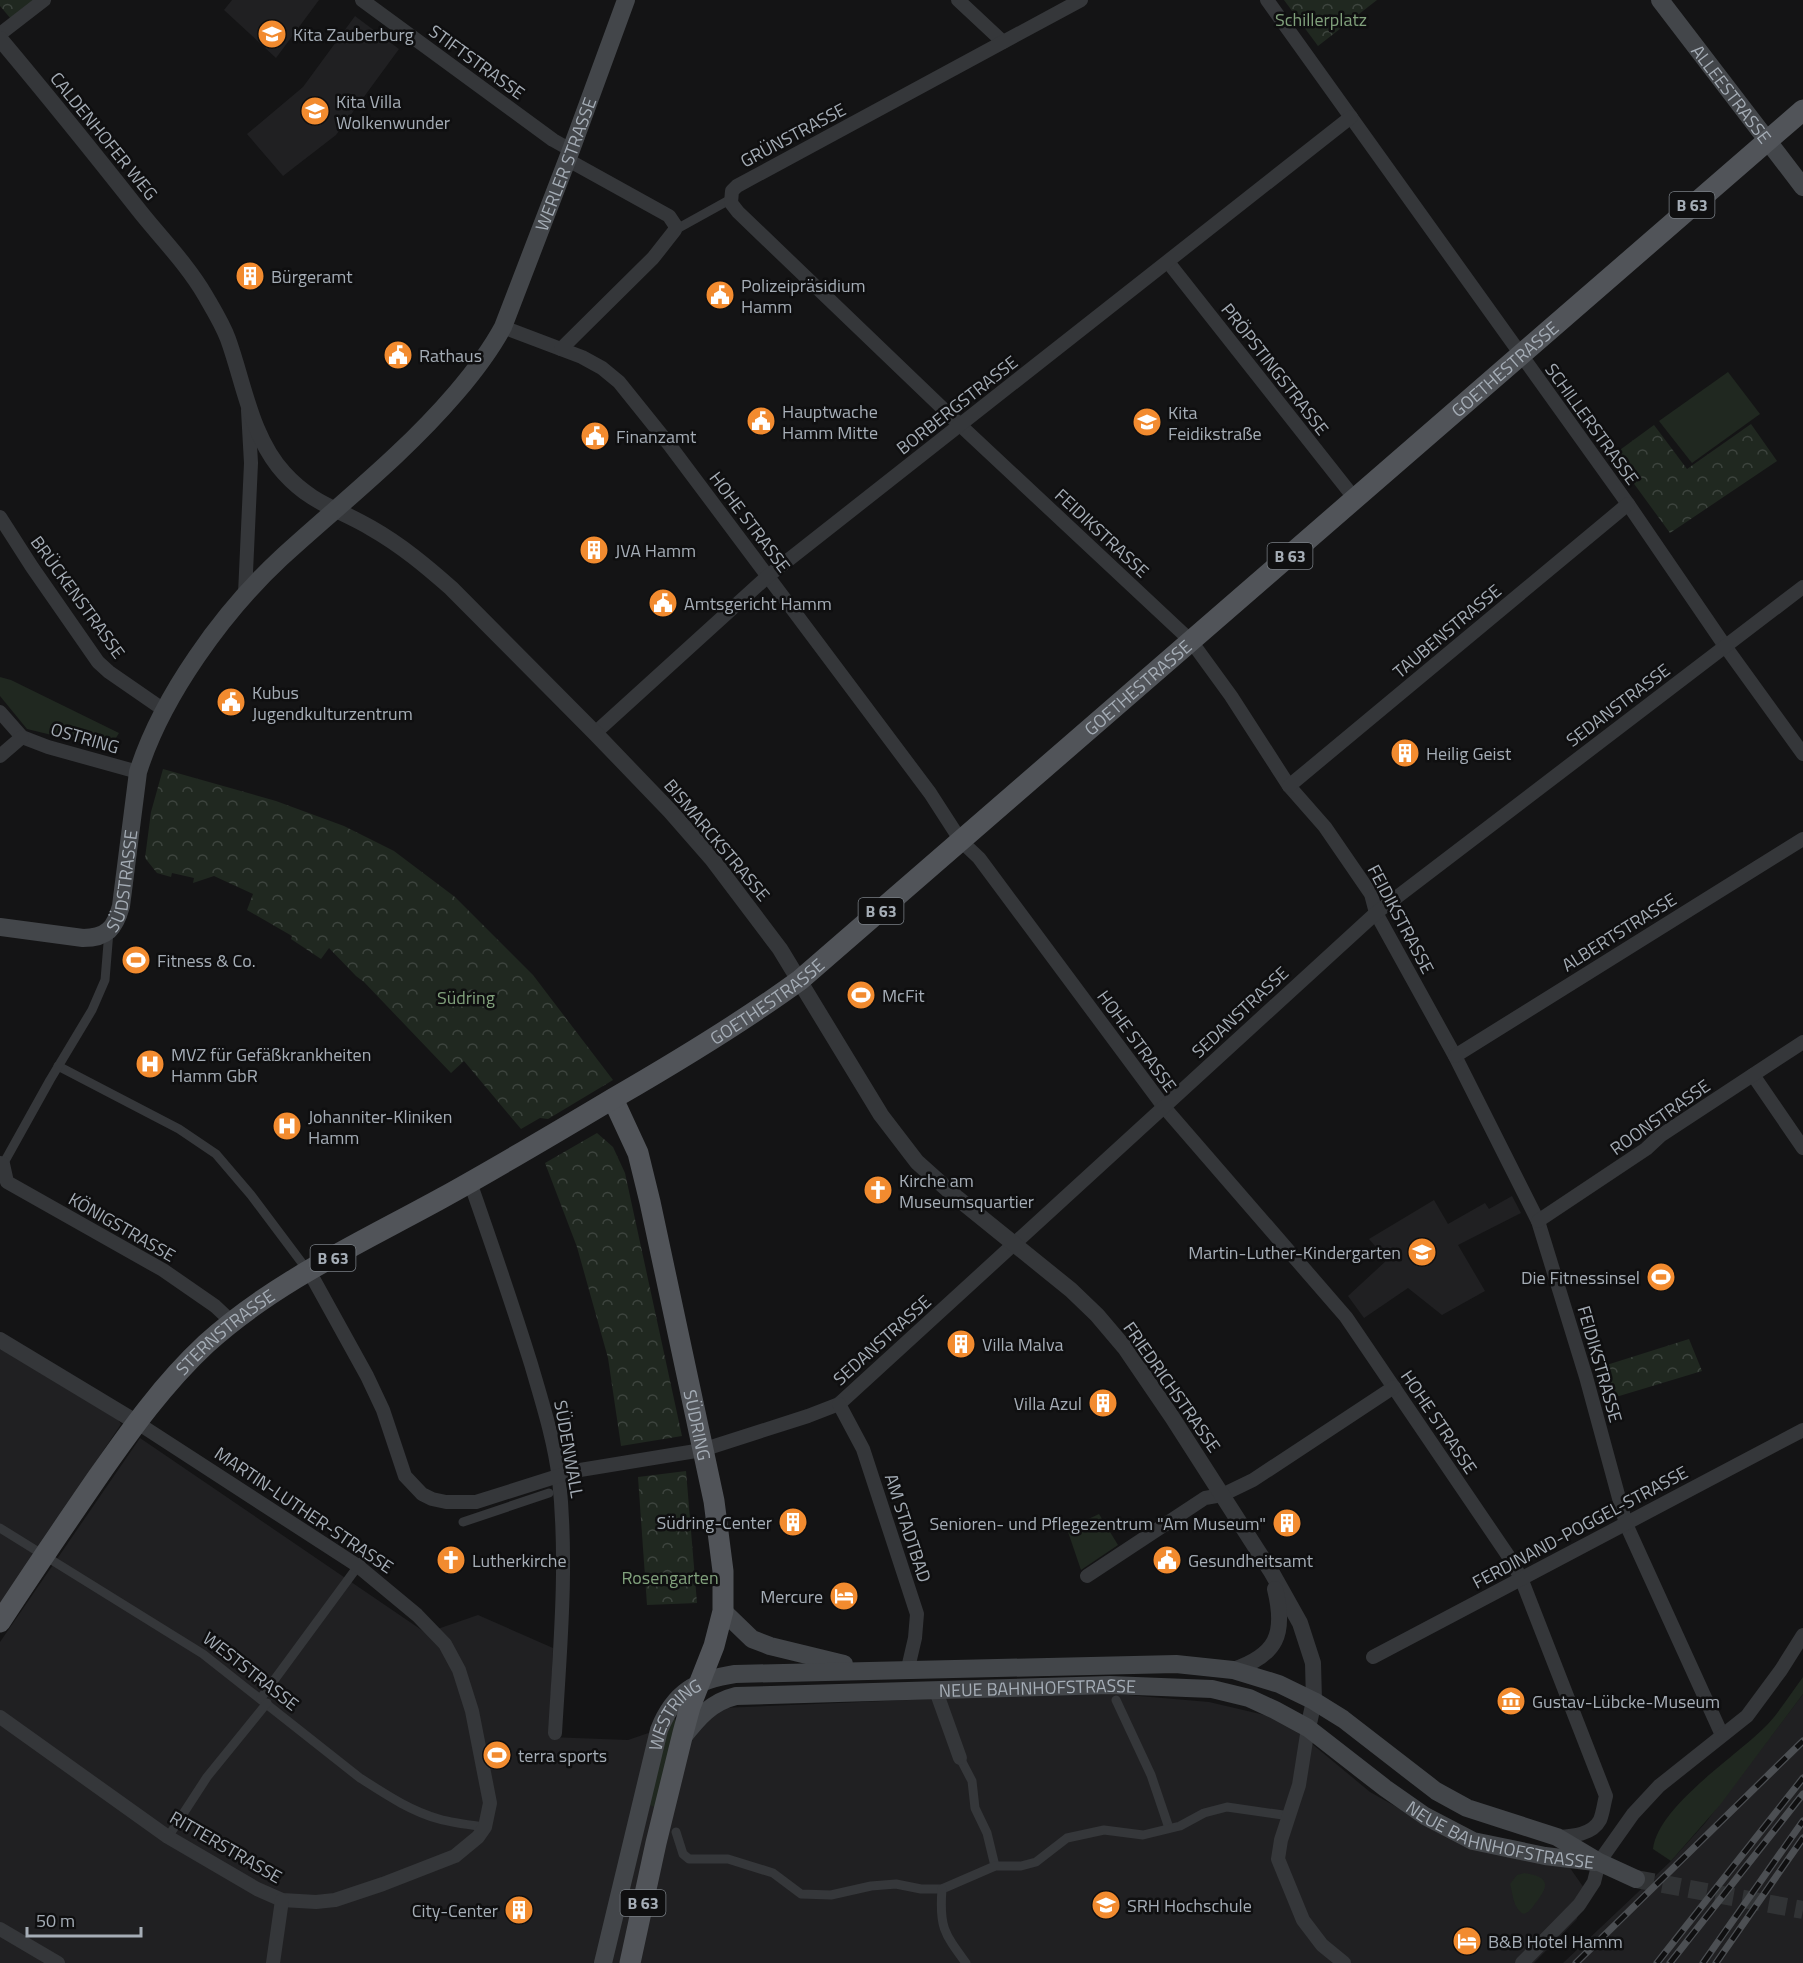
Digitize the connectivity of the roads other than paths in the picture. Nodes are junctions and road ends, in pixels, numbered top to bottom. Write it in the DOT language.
graph roads {
  1 [pos="44,0"];
  2 [pos="362,0"];
  3 [pos="626,0"];
  4 [pos="958,0"];
  5 [pos="1081,0"];
  6 [pos="1267,0"];
  7 [pos="1660,0"];
  8 [pos="0,34"];
  9 [pos="0,39"];
  10 [pos="1003,42"];
  11 [pos="1803,110"];
  12 [pos="1351,117"];
  13 [pos="1766,142"];
  14 [pos="570,155"];
  15 [pos="1803,187"];
  16 [pos="731,199"];
  17 [pos="675,230"];
  18 [pos="1168,262"];
  19 [pos="503,327"];
  20 [pos="561,349"];
  21 [pos="1520,355"];
  22 [pos="248,402"];
  23 [pos="960,425"];
  24 [pos="1355,499"];
  25 [pos="1628,504"];
  26 [pos="335,511"];
  27 [pos="0,517"];
  28 [pos="768,576"];
  29 [pos="1803,586"];
  30 [pos="245,594"];
  31 [pos="1191,641"];
  32 [pos="1725,646"];
  33 [pos="164,710"];
  34 [pos="0,712"];
  35 [pos="596,733"];
  36 [pos="22,737"];
  37 [pos="1803,754"];
  38 [pos="0,756"];
  39 [pos="138,772"];
  40 [pos="1289,786"];
  41 [pos="1803,838"];
  42 [pos="960,841"];
  43 [pos="1376,913"];
  44 [pos="0,927"];
  45 [pos="109,931"];
  46 [pos="800,980"];
  47 [pos="1803,1042"];
  48 [pos="1455,1056"];
  49 [pos="58,1066"];
  50 [pos="1753,1075"];
  51 [pos="613,1099"];
  52 [pos="1164,1107"];
  53 [pos="1803,1148"];
  54 [pos="1,1165"];
  55 [pos="471,1182"];
  56 [pos="1538,1221"];
  57 [pos="1015,1244"];
  58 [pos="309,1271"];
  59 [pos="232,1322"];
  60 [pos="0,1340"];
  61 [pos="1394,1387"];
  62 [pos="839,1404"];
  63 [pos="136,1422"];
  64 [pos="1803,1430"];
  65 [pos="702,1450"];
  66 [pos="558,1477"];
  67 [pos="549,1493"];
  68 [pos="1222,1495"];
  69 [pos="463,1522"];
  70 [pos="1626,1524"];
  71 [pos="0,1528"];
  72 [pos="44,1554"];
  73 [pos="359,1564"];
  74 [pos="1272,1573"];
  75 [pos="1087,1576"];
  76 [pos="1521,1578"];
  77 [pos="723,1611"];
  78 [pos="0,1622"];
  79 [pos="1803,1635"];
  80 [pos="1373,1657"];
  81 [pos="908,1668"];
  82 [pos="869,1670"];
  83 [pos="1233,1670"];
  84 [pos="699,1682"];
  85 [pos="936,1691"];
  86 [pos="1116,1700"];
  87 [pos="264,1701"];
  88 [pos="1314,1701"];
  89 [pos="0,1717"];
  90 [pos="1308,1728"];
  91 [pos="555,1733"];
  92 [pos="1722,1735"];
  93 [pos="682,1738"];
  94 [pos="960,1758"];
  95 [pos="1290,1815"];
  96 [pos="485,1827"];
  97 [pos="1169,1828"];
  98 [pos="676,1832"];
  99 [pos="168,1837"];
  100 [pos="1557,1837"];
  101 [pos="1599,1862"];
  102 [pos="995,1866"];
  103 [pos="1636,1879"];
  104 [pos="942,1889"];
  105 [pos="282,1900"];
  106 [pos="0,1929"];
  107 [pos="58,1963"];
  108 [pos="273,1963"];
  109 [pos="603,1963"];
  110 [pos="630,1963"];
  111 [pos="966,1963"];
  112 [pos="1344,1963"];
  113 [pos="1522,1963"];
  1 -- 8 [label="street"];
  2 -- 14 [label="street, STIFTSTRASSE"];
  3 -- 14 [label="main road, WERLER STRASSE"];
  4 -- 10 [label="street"];
  5 -- 10 [label="street, GRÜNSTRASSE"];
  6 -- 12 [label="street, SCHILLERSTRASSE"];
  7 -- 13 [label="main road, ALLEESTRASSE"];
  9 -- 22 [label="street, CALDENHOFER WEG"];
  10 -- 16 [label="street, GRÜNSTRASSE"];
  11 -- 13 [label="main road, B 63"];
  12 -- 18 [label="street, BORBERGSTRASSE"];
  12 -- 21 [label="street, SCHILLERSTRASSE"];
  13 -- 15 [label="main road, ALLEESTRASSE"];
  13 -- 21 [label="main road, GOETHESTRASSE / B 63"];
  14 -- 17 [label="street"];
  14 -- 19 [label="main road, WERLER STRASSE"];
  16 -- 17 [label="street, GRÜNSTRASSE"];
  16 -- 23 [label="street, FEIDIKSTRASSE"];
  17 -- 20 [label="street, GRÜNSTRASSE"];
  18 -- 23 [label="street, BORBERGSTRASSE"];
  18 -- 24 [label="street, PRÖPSTINGSTRASSE"];
  19 -- 20 [label="street, HOHE STRASSE"];
  19 -- 26 [label="main road, WERLER STRASSE"];
  20 -- 28 [label="street, HOHE STRASSE"];
  21 -- 24 [label="main road, GOETHESTRASSE / B 63"];
  21 -- 25 [label="street, SCHILLERSTRASSE"];
  22 -- 26 [label="street, BISMARCKSTRASSE"];
  22 -- 30 [label="street"];
  23 -- 28 [label="street, BORBERGSTRASSE"];
  23 -- 31 [label="street, FEIDIKSTRASSE"];
  24 -- 31 [label="main road, GOETHESTRASSE / B 63"];
  25 -- 32 [label="street, SCHILLERSTRASSE"];
  25 -- 40 [label="street, TAUBENSTRASSE"];
  26 -- 30 [label="main road, SÜDSTRASSE"];
  26 -- 35 [label="street, BISMARCKSTRASSE"];
  27 -- 33 [label="street, BRÜCKENSTRASSE"];
  28 -- 35 [label="street, BORBERGSTRASSE"];
  28 -- 42 [label="street, HOHE STRASSE"];
  29 -- 32 [label="street, SEDANSTRASSE"];
  30 -- 33 [label="main road, SÜDSTRASSE"];
  31 -- 40 [label="street, FEIDIKSTRASSE"];
  31 -- 42 [label="main road, GOETHESTRASSE / B 63"];
  32 -- 37 [label="street, SCHILLERSTRASSE"];
  32 -- 43 [label="street, SEDANSTRASSE"];
  33 -- 39 [label="main road, SÜDSTRASSE"];
  34 -- 36 [label="street, OSTRING"];
  35 -- 46 [label="street, BISMARCKSTRASSE"];
  36 -- 38 [label="street, OSTRING"];
  36 -- 39 [label="street, OSTRING"];
  39 -- 45 [label="main road, SÜDSTRASSE"];
  40 -- 43 [label="street, FEIDIKSTRASSE"];
  41 -- 48 [label="street, ALBERTSTRASSE"];
  42 -- 46 [label="main road, GOETHESTRASSE / B 63"];
  42 -- 52 [label="street, HOHE STRASSE"];
  43 -- 48 [label="street, FEIDIKSTRASSE"];
  43 -- 52 [label="street, SEDANSTRASSE"];
  44 -- 45 [label="main road"];
  45 -- 49 [label="street, SÜDSTRASSE"];
  46 -- 51 [label="main road, GOETHESTRASSE / B 63"];
  46 -- 57 [label="street, BISMARCKSTRASSE"];
  47 -- 50 [label="street, ROONSTRASSE"];
  48 -- 56 [label="street, FEIDIKSTRASSE"];
  49 -- 54 [label="street, SÜDSTRASSE"];
  49 -- 58 [label="street"];
  50 -- 53 [label="street"];
  50 -- 56 [label="street, ROONSTRASSE"];
  51 -- 55 [label="main road, GOETHESTRASSE / B 63"];
  51 -- 65 [label="main road, SÜDRING / B 63"];
  52 -- 57 [label="street, SEDANSTRASSE"];
  52 -- 61 [label="street, HOHE STRASSE"];
  54 -- 59 [label="street, KÖNIGSTRASSE"];
  55 -- 58 [label="main road, STERNSTRASSE / B 63"];
  55 -- 66 [label="street, SÜDENWALL"];
  56 -- 70 [label="street, FEIDIKSTRASSE"];
  57 -- 62 [label="street, SEDANSTRASSE"];
  57 -- 68 [label="street, FRIEDRICHSTRASSE"];
  58 -- 59 [label="main road, STERNSTRASSE / B 63"];
  58 -- 66 [label="street, SEDANSTRASSE"];
  59 -- 63 [label="main road, STERNSTRASSE / B 63"];
  60 -- 63 [label="street, MARTIN-LUTHER-STRASSE"];
  61 -- 68 [label="street"];
  61 -- 76 [label="street, HOHE STRASSE"];
  62 -- 65 [label="street, SEDANSTRASSE"];
  62 -- 81 [label="street, AM STADTBAD"];
  63 -- 72 [label="main road, STERNSTRASSE / B 63"];
  63 -- 73 [label="street, MARTIN-LUTHER-STRASSE"];
  64 -- 70 [label="street, FERDINAND-POGGEL-STRASSE"];
  65 -- 66 [label="street, SEDANSTRASSE"];
  65 -- 77 [label="main road, SÜDRING / B 63"];
  66 -- 91 [label="street, SÜDENWALL"];
  67 -- 69 [label="street"];
  68 -- 74 [label="street, FRIEDRICHSTRASSE"];
  68 -- 75 [label="street"];
  70 -- 76 [label="street, FERDINAND-POGGEL-STRASSE"];
  70 -- 92 [label="street, FEIDIKSTRASSE"];
  71 -- 72 [label="street, WESTSTRASSE"];
  72 -- 78 [label="main road, B 63"];
  72 -- 87 [label="street, WESTSTRASSE"];
  73 -- 87 [label="street"];
  73 -- 96 [label="street, MARTIN-LUTHER-STRASSE"];
  74 -- 83 [label="street, FRIEDRICHSTRASSE"];
  74 -- 88 [label="street, FRIEDRICHSTRASSE"];
  76 -- 80 [label="street, FERDINAND-POGGEL-STRASSE"];
  76 -- 100 [label="street, HOHE STRASSE"];
  77 -- 82 [label="main road"];
  77 -- 84 [label="main road, SÜDRING / B 63"];
  79 -- 92 [label="street"];
  81 -- 82 [label="main road, NEUE BAHNHOFSTRASSE"];
  81 -- 83 [label="main road, NEUE BAHNHOFSTRASSE"];
  82 -- 84 [label="main road, NEUE BAHNHOFSTRASSE"];
  83 -- 88 [label="main road, NEUE BAHNHOFSTRASSE"];
  84 -- 93 [label="main road, WESTRING / B 63"];
  84 -- 109 [label="main road, WESTRING / B 63"];
  85 -- 90 [label="main road, NEUE BAHNHOFSTRASSE"];
  85 -- 93 [label="main road, NEUE BAHNHOFSTRASSE"];
  85 -- 94 [label="street"];
  86 -- 97 [label="street"];
  87 -- 96 [label="street, WESTSTRASSE"];
  87 -- 99 [label="street"];
  88 -- 90 [label="street, FRIEDRICHSTRASSE"];
  88 -- 100 [label="main road, NEUE BAHNHOFSTRASSE"];
  89 -- 99 [label="street, RITTERSTRASSE"];
  90 -- 95 [label="street"];
  90 -- 101 [label="main road, NEUE BAHNHOFSTRASSE"];
  92 -- 101 [label="street"];
  93 -- 110 [label="main road, WESTRING / B 63"];
  94 -- 102 [label="street"];
  95 -- 97 [label="street"];
  95 -- 112 [label="street"];
  96 -- 105 [label="street, RITTERSTRASSE"];
  97 -- 102 [label="street"];
  98 -- 104 [label="street"];
  99 -- 105 [label="street, RITTERSTRASSE"];
  100 -- 101 [label="main road, NEUE BAHNHOFSTRASSE"];
  101 -- 103 [label="main road"];
  101 -- 113 [label="street"];
  102 -- 104 [label="street"];
  104 -- 111 [label="street"];
  105 -- 108 [label="street"];
  106 -- 107 [label="street"];
}
